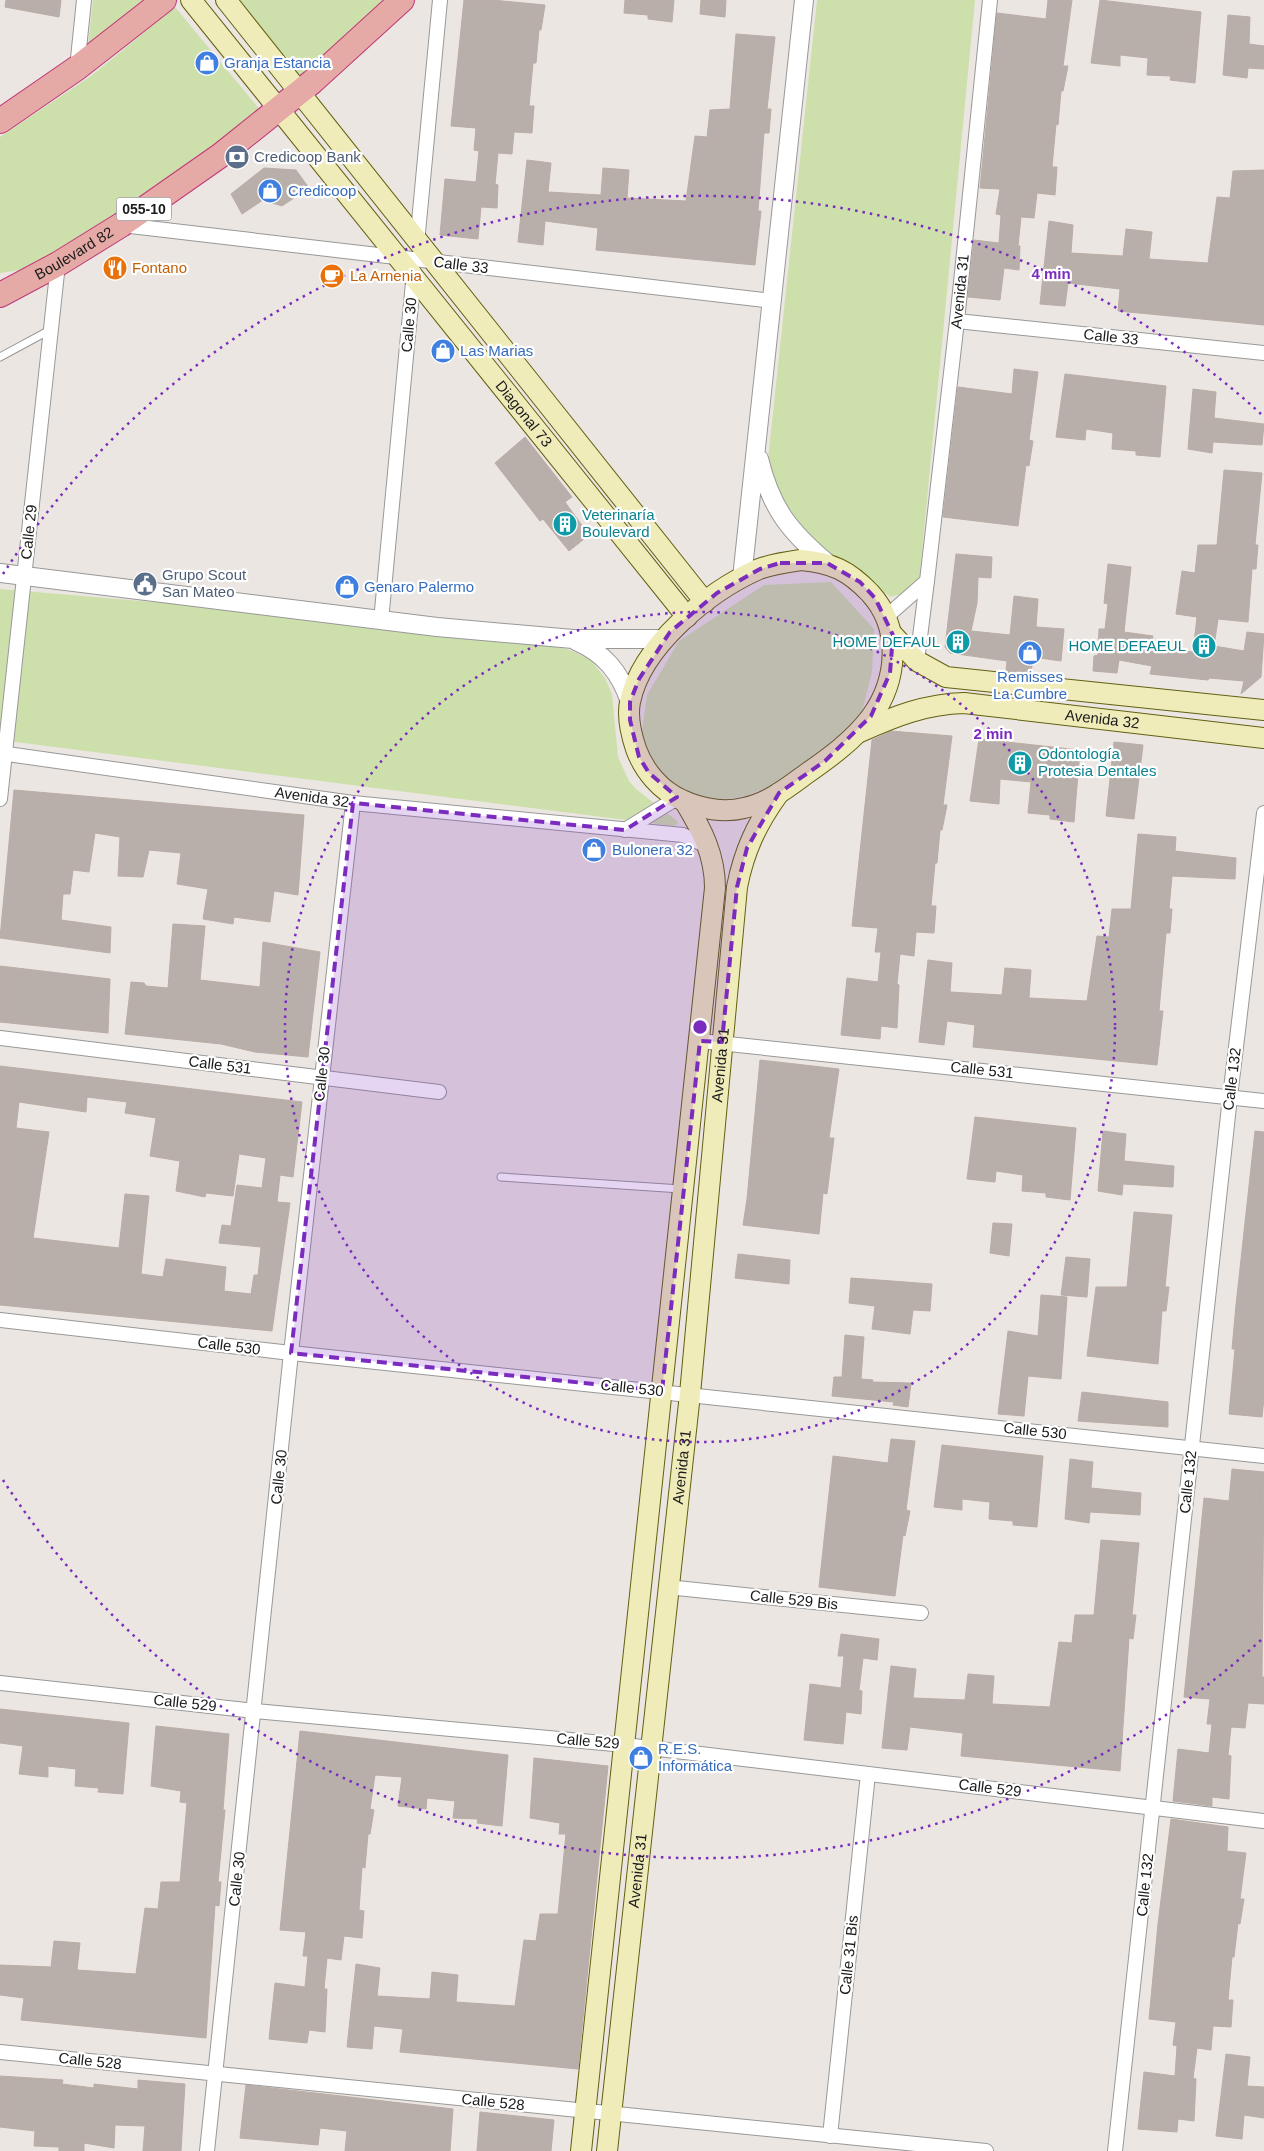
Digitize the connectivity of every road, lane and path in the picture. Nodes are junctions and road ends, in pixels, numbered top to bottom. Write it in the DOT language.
graph roads {
  1 [pos="84,0"];
  2 [pos="164,0"];
  3 [pos="191,0"];
  4 [pos="226,0"];
  5 [pos="402,0"];
  6 [pos="440,0"];
  7 [pos="804,0"];
  8 [pos="990,0"];
  9 [pos="77,68"];
  10 [pos="299,93"];
  11 [pos="280,110"];
  12 [pos="0,121"];
  13 [pos="121,225"];
  14 [pos="415,259"];
  15 [pos="58,264"];
  16 [pos="4,292"];
  17 [pos="772,301"];
  18 [pos="957,321"];
  19 [pos="51,330"];
  20 [pos="1264,353"];
  21 [pos="0,357"];
  22 [pos="756,449"];
  23 [pos="827,563"];
  24 [pos="0,573"];
  25 [pos="24,576"];
  26 [pos="742,578"];
  27 [pos="927,581"];
  28 [pos="705,602"];
  29 [pos="687,617"];
  30 [pos="381,621"];
  31 [pos="890,626"];
  32 [pos="573,639"];
  33 [pos="665,639"];
  34 [pos="917,661"];
  35 [pos="630,702"];
  36 [pos="1264,710"];
  37 [pos="856,734"];
  38 [pos="1264,738"];
  39 [pos="2,754"];
  40 [pos="779,794"];
  41 [pos="0,799"];
  42 [pos="681,800"];
  43 [pos="353,803"];
  44 [pos="1264,814"];
  45 [pos="625,830"];
  46 [pos="710,847"];
  47 [pos="0,1038"];
  48 [pos="700,1041"];
  49 [pos="722,1042"];
  50 [pos="322,1077"];
  51 [pos="439,1092"];
  52 [pos="1230,1098"];
  53 [pos="1264,1101"];
  54 [pos="501,1177"];
  55 [pos="684,1189"];
  56 [pos="0,1320"];
  57 [pos="292,1353"];
  58 [pos="662,1391"];
  59 [pos="690,1394"];
  60 [pos="1192,1448"];
  61 [pos="1264,1456"];
  62 [pos="667,1587"];
  63 [pos="922,1613"];
  64 [pos="0,1683"];
  65 [pos="255,1711"];
  66 [pos="625,1745"];
  67 [pos="650,1748"];
  68 [pos="868,1774"];
  69 [pos="1153,1808"];
  70 [pos="1264,1821"];
  71 [pos="0,2052"];
  72 [pos="216,2074"];
  73 [pos="585,2112"];
  74 [pos="611,2114"];
  75 [pos="830,2136"];
  76 [pos="207,2151"];
  77 [pos="581,2151"];
  78 [pos="607,2151"];
  79 [pos="986,2151"];
  80 [pos="1115,2151"];
  1 -- 9 [label="street"];
  2 -- 9 [label="highway"];
  3 -- 11 [label="main road, Diagonal 73"];
  4 -- 10 [label="main road, Diagonal 73"];
  5 -- 10 [label="highway, Boulevard 82 / 055-10"];
  6 -- 14 [label="street, Calle 30"];
  7 -- 17 [label="street"];
  8 -- 18 [label="street, Avenida 31"];
  9 -- 12 [label="highway"];
  10 -- 11 [label="highway, Boulevard 82 / 055-10"];
  10 -- 14 [label="main road, Diagonal 73"];
  11 -- 13 [label="highway, Boulevard 82 / 055-10"];
  11 -- 14 [label="main road, Diagonal 73"];
  13 -- 14 [label="street, Calle 33"];
  13 -- 15 [label="highway, Boulevard 82 / 055-10"];
  14 -- 17 [label="street, Calle 33"];
  14 -- 28 [label="main road, Diagonal 73"];
  14 -- 29 [label="main road, Diagonal 73"];
  14 -- 30 [label="street, Calle 30"];
  15 -- 16 [label="highway, Boulevard 82 / 055-10"];
  15 -- 19 [label="street, Calle 29"];
  17 -- 22 [label="street"];
  18 -- 20 [label="street, Calle 33"];
  18 -- 27 [label="street, Avenida 31"];
  19 -- 21 [label="lane"];
  19 -- 25 [label="street, Calle 29"];
  22 -- 23 [label="street"];
  22 -- 26 [label="street"];
  23 -- 26 [label="main road"];
  23 -- 31 [label="main road, Avenida 32"];
  24 -- 25 [label="street"];
  25 -- 30 [label="street"];
  25 -- 39 [label="street, Calle 29"];
  26 -- 28 [label="main road"];
  27 -- 31 [label="street"];
  27 -- 34 [label="street, Avenida 31"];
  28 -- 29 [label="main road"];
  29 -- 33 [label="main road"];
  30 -- 32 [label="street"];
  31 -- 34 [label="main road, Avenida 32"];
  31 -- 37 [label="main road"];
  32 -- 33 [label="street"];
  32 -- 35 [label="street"];
  33 -- 35 [label="main road"];
  34 -- 36 [label="main road, Avenida 32"];
  35 -- 42 [label="main road"];
  37 -- 38 [label="main road, Avenida 32"];
  37 -- 40 [label="main road"];
  39 -- 41 [label="street, Calle 29"];
  39 -- 43 [label="street, Avenida 32"];
  40 -- 42 [label="main road"];
  40 -- 49 [label="main road, Avenida 31"];
  42 -- 45 [label="street"];
  42 -- 46 [label="main road, Avenida 31"];
  43 -- 45 [label="street, Avenida 32"];
  43 -- 50 [label="street, Calle 30"];
  44 -- 52 [label="street, Calle 132"];
  45 -- 46 [label="street, Avenida 32"];
  46 -- 48 [label="main road, Avenida 31"];
  47 -- 50 [label="street, Calle 531"];
  48 -- 49 [label="street, Calle 531"];
  48 -- 55 [label="main road, Avenida 31"];
  49 -- 52 [label="street, Calle 531"];
  49 -- 59 [label="main road, Avenida 31"];
  50 -- 51 [label="street, Calle 531"];
  50 -- 57 [label="street, Calle 30"];
  52 -- 53 [label="street, Calle 531"];
  52 -- 60 [label="street, Calle 132"];
  54 -- 55 [label="lane"];
  55 -- 58 [label="main road, Avenida 31"];
  56 -- 57 [label="street, Calle 530"];
  57 -- 58 [label="street, Calle 530"];
  57 -- 65 [label="street, Calle 30"];
  58 -- 59 [label="street, Calle 530"];
  58 -- 66 [label="main road, Avenida 31"];
  59 -- 60 [label="street, Calle 530"];
  59 -- 62 [label="main road, Avenida 31"];
  60 -- 61 [label="street, Calle 530"];
  60 -- 69 [label="street, Calle 132"];
  62 -- 63 [label="street, Calle 529 Bis"];
  62 -- 67 [label="main road, Avenida 31"];
  64 -- 65 [label="street, Calle 529"];
  65 -- 66 [label="street, Calle 529"];
  65 -- 72 [label="street, Calle 30"];
  66 -- 67 [label="street, Calle 529"];
  66 -- 73 [label="main road, Avenida 31"];
  67 -- 68 [label="street, Calle 529"];
  67 -- 74 [label="main road, Avenida 31"];
  68 -- 69 [label="street, Calle 529"];
  68 -- 75 [label="street, Calle 31 Bis"];
  69 -- 70 [label="street, Calle 529"];
  69 -- 80 [label="street, Calle 132"];
  71 -- 72 [label="street, Calle 528"];
  72 -- 73 [label="street, Calle 528"];
  72 -- 76 [label="street, Calle 30"];
  73 -- 74 [label="street, Calle 528"];
  73 -- 77 [label="main road, Avenida 31"];
  74 -- 75 [label="street, Calle 528"];
  74 -- 78 [label="main road, Avenida 31"];
  75 -- 79 [label="street, Calle 528"];
}
